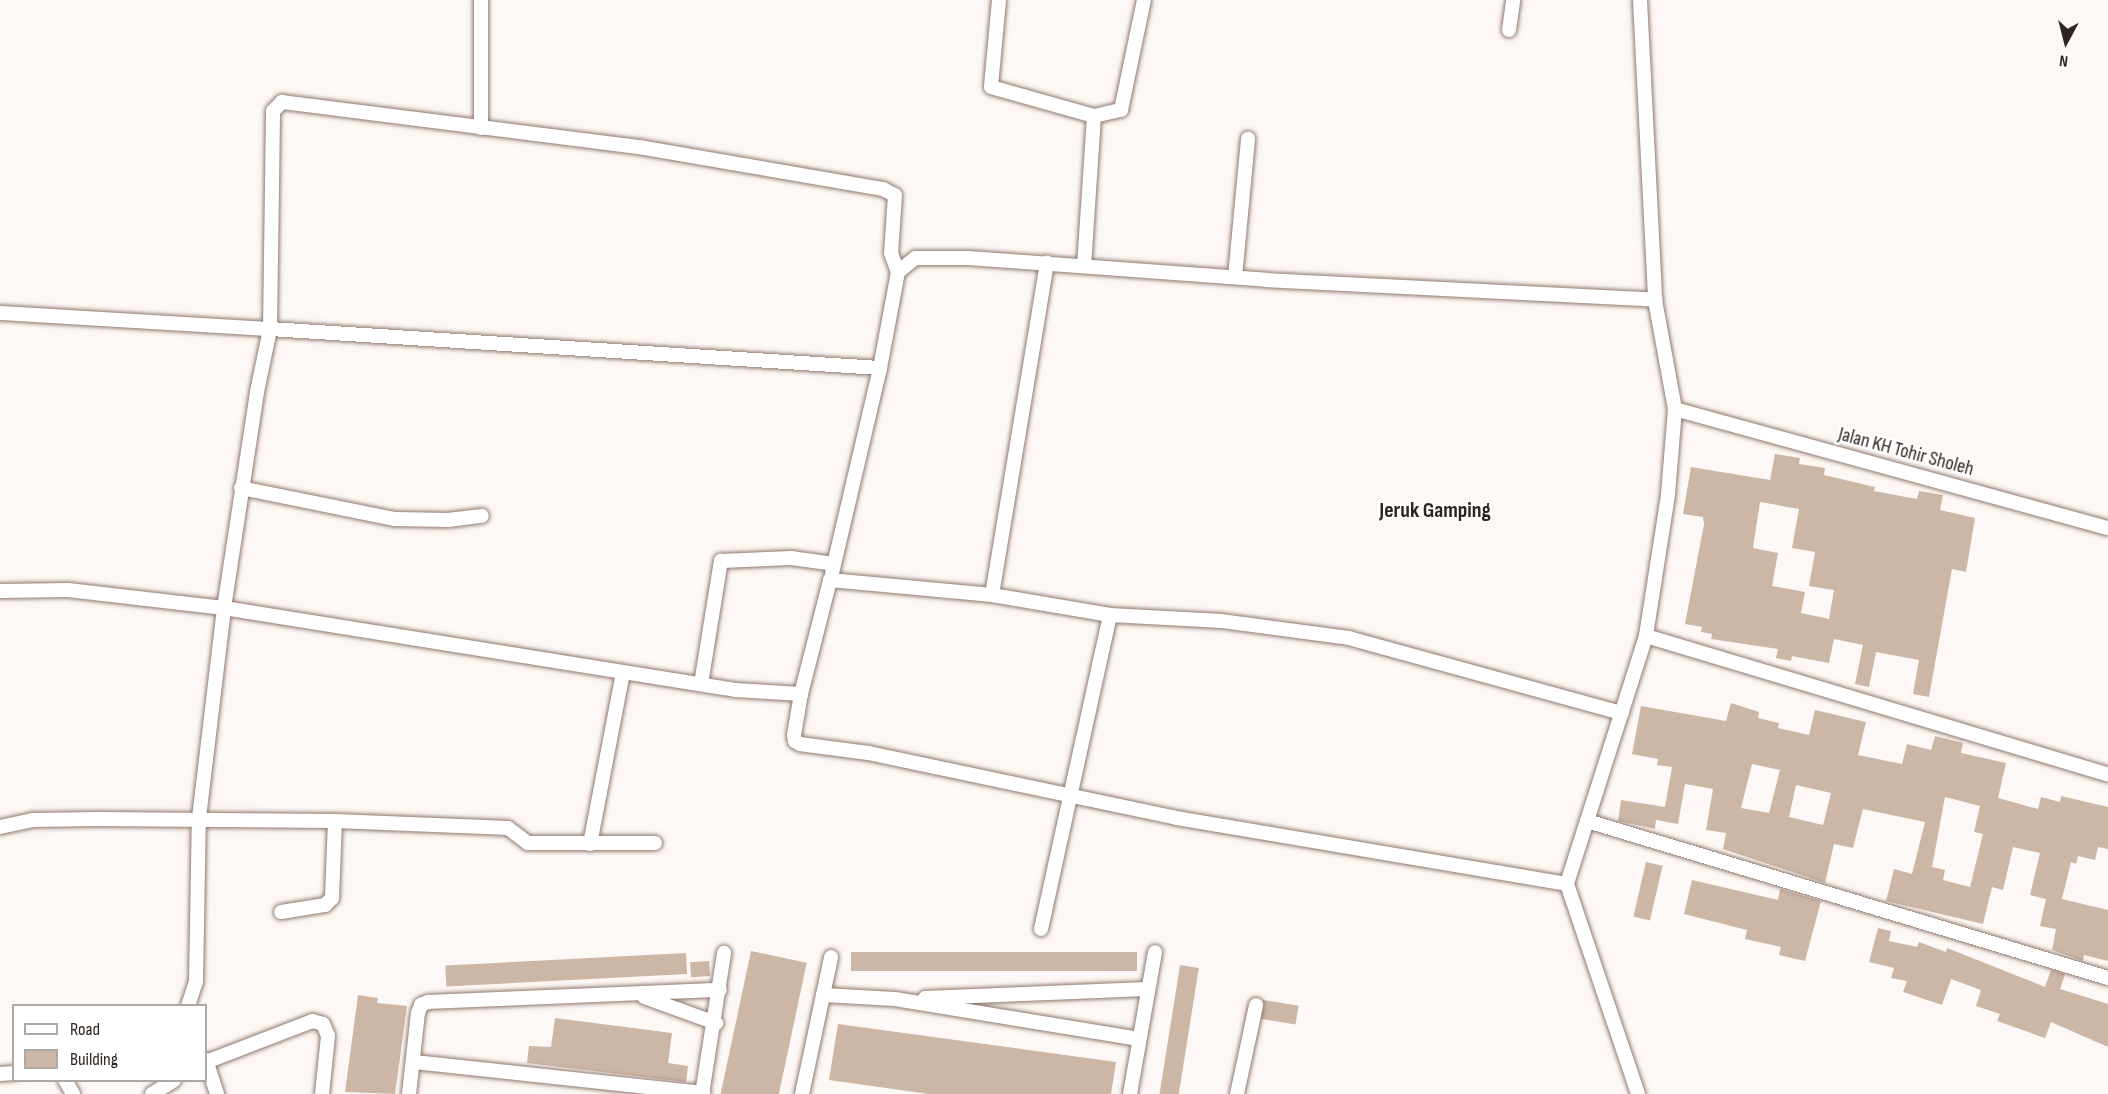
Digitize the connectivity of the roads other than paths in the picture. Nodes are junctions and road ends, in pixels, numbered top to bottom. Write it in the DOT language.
graph roads {
  1 [pos="482,0"];
  2 [pos="999,0"];
  3 [pos="1144,0"];
  4 [pos="1513,0"];
  5 [pos="1640,0"];
  6 [pos="1509,30"];
  7 [pos="1094,116"];
  8 [pos="481,128"];
  9 [pos="1248,138"];
  10 [pos="1047,263"];
  11 [pos="1084,266"];
  12 [pos="898,272"];
  13 [pos="1235,277"];
  14 [pos="1655,300"];
  15 [pos="0,313"];
  16 [pos="270,329"];
  17 [pos="879,368"];
  18 [pos="1677,410"];
  19 [pos="241,488"];
  20 [pos="483,516"];
  21 [pos="2108,528"];
  22 [pos="834,564"];
  23 [pos="830,579"];
  24 [pos="0,591"];
  25 [pos="992,595"];
  26 [pos="224,609"];
  27 [pos="1110,615"];
  28 [pos="1648,637"];
  29 [pos="623,672"];
  30 [pos="701,684"];
  31 [pos="801,694"];
  32 [pos="1622,713"];
  33 [pos="2108,775"];
  34 [pos="1071,796"];
  35 [pos="199,818"];
  36 [pos="335,821"];
  37 [pos="1590,822"];
  38 [pos="0,827"];
  39 [pos="655,843"];
  40 [pos="590,844"];
  41 [pos="1567,884"];
  42 [pos="281,912"];
  43 [pos="1041,929"];
  44 [pos="1155,952"];
  45 [pos="724,953"];
  46 [pos="831,957"];
  47 [pos="2108,978"];
  48 [pos="1147,989"];
  49 [pos="720,990"];
  50 [pos="637,994"];
  51 [pos="823,994"];
  52 [pos="895,999"];
  53 [pos="188,1004"];
  54 [pos="1256,1005"];
  55 [pos="716,1023"];
  56 [pos="1138,1039"];
  57 [pos="207,1061"];
  58 [pos="414,1062"];
  59 [pos="207,1064"];
  60 [pos="171,1082"];
  61 [pos="702,1093"];
  62 [pos="152,1094"];
  63 [pos="217,1094"];
  64 [pos="322,1094"];
  65 [pos="409,1094"];
  66 [pos="802,1094"];
  67 [pos="1130,1094"];
  68 [pos="1237,1094"];
  69 [pos="1638,1094"];
  1 -- 8 [label="street"];
  2 -- 7 [label="street"];
  3 -- 7 [label="street"];
  4 -- 6 [label="street"];
  5 -- 14 [label="street"];
  7 -- 11 [label="street"];
  8 -- 12 [label="street"];
  8 -- 16 [label="street"];
  9 -- 13 [label="street"];
  10 -- 11 [label="street"];
  10 -- 12 [label="street"];
  10 -- 25 [label="street"];
  11 -- 13 [label="street"];
  12 -- 17 [label="street"];
  13 -- 14 [label="street"];
  14 -- 18 [label="street"];
  15 -- 16 [label="street"];
  16 -- 17 [label="street"];
  16 -- 19 [label="street"];
  17 -- 22 [label="street"];
  18 -- 21 [label="street, Jalan KH Tohir Sholeh"];
  18 -- 28 [label="street"];
  19 -- 20 [label="street"];
  19 -- 26 [label="street"];
  22 -- 23 [label="street"];
  22 -- 30 [label="street"];
  23 -- 25 [label="street"];
  23 -- 31 [label="street"];
  24 -- 26 [label="street"];
  25 -- 27 [label="street"];
  26 -- 29 [label="street"];
  26 -- 35 [label="street"];
  27 -- 32 [label="street"];
  27 -- 34 [label="street"];
  28 -- 32 [label="street"];
  28 -- 33 [label="street"];
  29 -- 30 [label="street"];
  29 -- 40 [label="street"];
  30 -- 31 [label="street"];
  31 -- 34 [label="street"];
  32 -- 37 [label="street"];
  34 -- 41 [label="street"];
  34 -- 43 [label="street"];
  35 -- 36 [label="street"];
  35 -- 38 [label="street"];
  35 -- 53 [label="street"];
  36 -- 40 [label="street"];
  36 -- 42 [label="street"];
  37 -- 41 [label="street"];
  37 -- 47 [label="street"];
  39 -- 40 [label="street"];
  41 -- 69 [label="street"];
  44 -- 48 [label="street"];
  45 -- 49 [label="street"];
  46 -- 51 [label="street"];
  48 -- 52 [label="street"];
  48 -- 56 [label="street"];
  49 -- 50 [label="street"];
  49 -- 55 [label="street"];
  50 -- 55 [label="street"];
  50 -- 58 [label="street"];
  51 -- 52 [label="street"];
  51 -- 66 [label="street"];
  52 -- 56 [label="street"];
  54 -- 68 [label="street"];
  55 -- 61 [label="street"];
  56 -- 67 [label="street"];
  57 -- 64 [label="street"];
  58 -- 61 [label="street"];
  58 -- 65 [label="street"];
  59 -- 63 [label="street"];
  60 -- 62 [label="street"];
}
